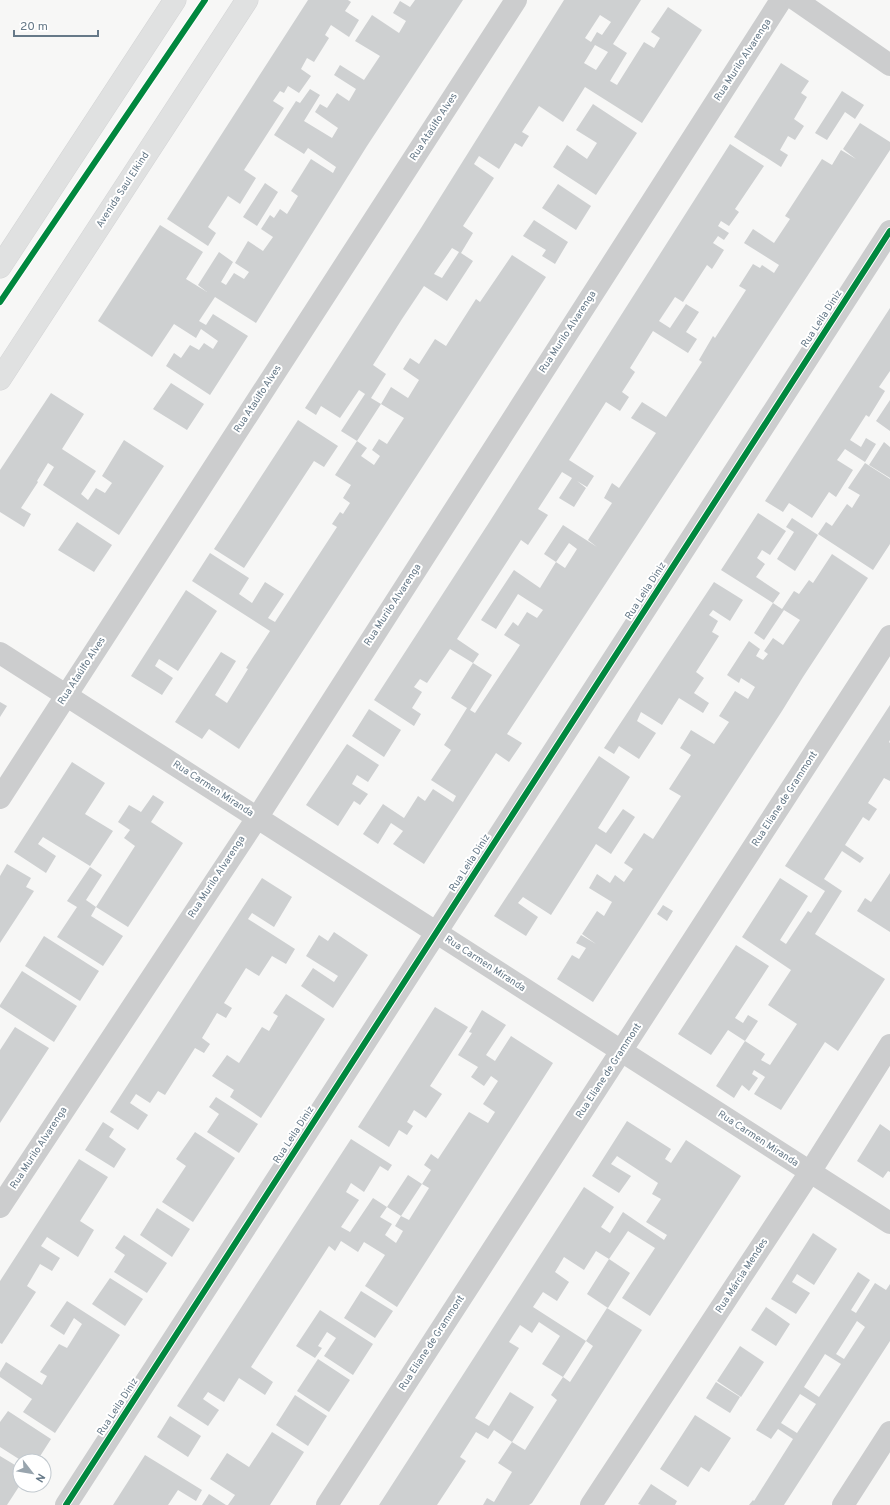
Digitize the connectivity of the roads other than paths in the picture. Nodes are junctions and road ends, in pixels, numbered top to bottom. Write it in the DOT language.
graph roads {
  1 [pos="175,0"];
  2 [pos="247,0"];
  3 [pos="516,0"];
  4 [pos="781,0"];
  5 [pos="796,0"];
  6 [pos="890,65"];
  7 [pos="890,231"];
  8 [pos="0,267"];
  9 [pos="0,379"];
  10 [pos="890,636"];
  11 [pos="0,653"];
  12 [pos="66,695"];
  13 [pos="0,798"];
  14 [pos="257,818"];
  15 [pos="437,933"];
  16 [pos="890,1045"];
  17 [pos="622,1051"];
  18 [pos="810,1172"];
  19 [pos="0,1207"];
  20 [pos="890,1223"];
  21 [pos="890,1432"];
  22 [pos="66,1505"];
  23 [pos="327,1505"];
  24 [pos="591,1505"];
  25 [pos="843,1505"];
  1 -- 8 [label="main road"];
  2 -- 9 [label="main road, Avenida Saul Elkind"];
  3 -- 12 [label="street, Rua Ataúlfo Alves"];
  4 -- 14 [label="street, Rua Murilo Alvarenga"];
  5 -- 6 [label="street"];
  7 -- 15 [label="street, Rua Leila Diniz"];
  10 -- 17 [label="street, Rua Eliane de Grammont"];
  11 -- 12 [label="street, Rua Carmen Miranda"];
  12 -- 13 [label="street, Rua Ataúlfo Alves"];
  12 -- 14 [label="street, Rua Carmen Miranda"];
  14 -- 15 [label="street, Rua Carmen Miranda"];
  14 -- 19 [label="street, Rua Murilo Alvarenga"];
  15 -- 17 [label="street, Rua Carmen Miranda"];
  15 -- 22 [label="street, Rua Leila Diniz"];
  16 -- 18 [label="street, Rua Márcia Mendes"];
  17 -- 18 [label="street, Rua Carmen Miranda"];
  17 -- 23 [label="street, Rua Eliane de Grammont"];
  18 -- 20 [label="street, Rua Carmen Miranda"];
  18 -- 24 [label="street, Rua Márcia Mendes"];
  21 -- 25 [label="street"];
}
